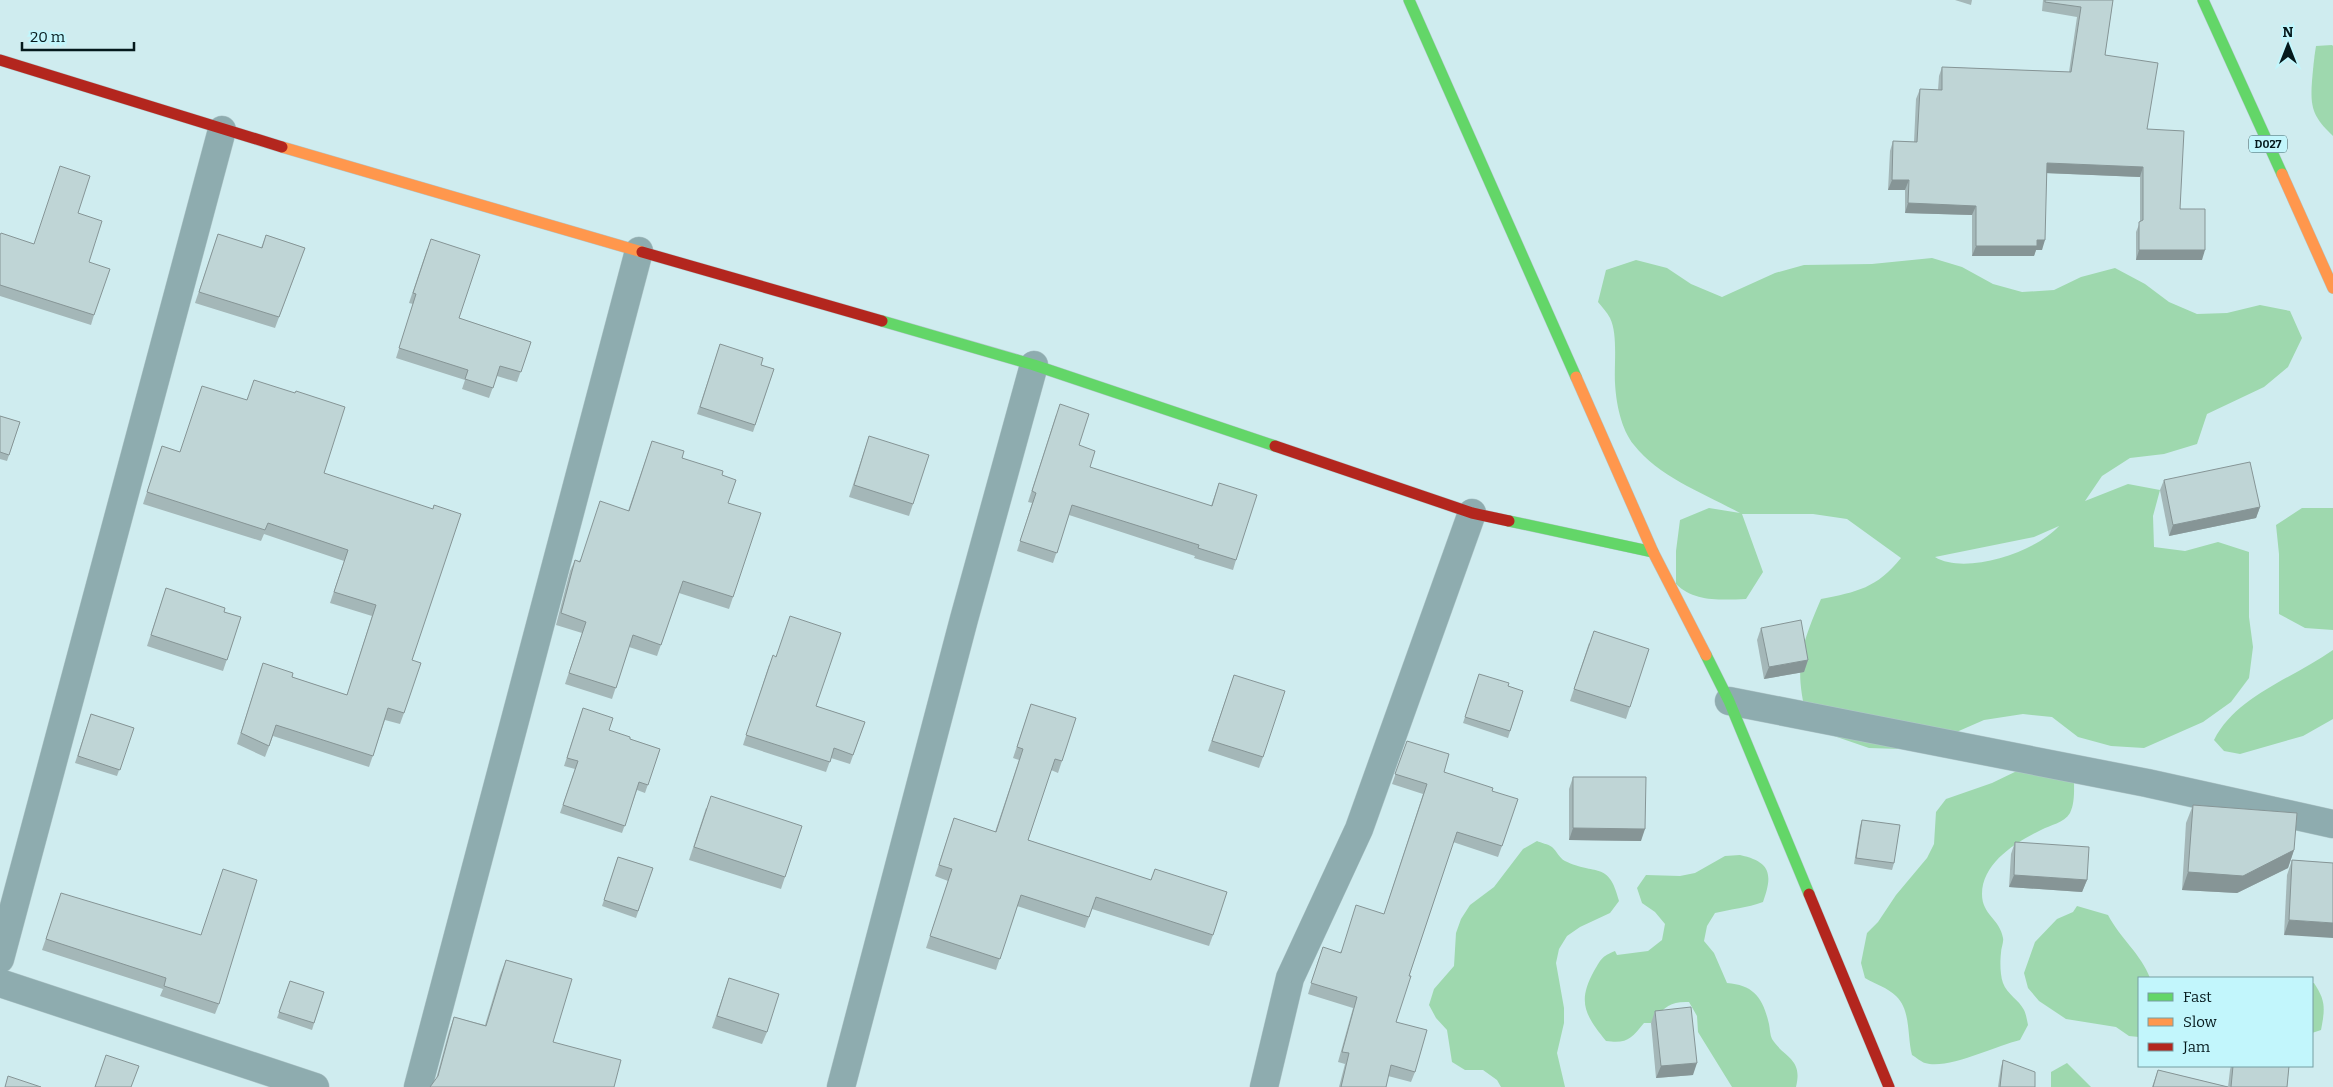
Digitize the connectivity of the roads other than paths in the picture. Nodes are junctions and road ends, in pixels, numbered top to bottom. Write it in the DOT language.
graph roads {
  1 [pos="1409,0"];
  2 [pos="2203,0"];
  3 [pos="0,60"];
  4 [pos="222,130"];
  5 [pos="640,251"];
  6 [pos="2333,288"];
  7 [pos="1034,365"];
  8 [pos="1472,513"];
  9 [pos="1653,552"];
  10 [pos="1729,701"];
  11 [pos="2333,824"];
  12 [pos="0,959"];
  13 [pos="0,983"];
  14 [pos="315,1087"];
  15 [pos="418,1087"];
  16 [pos="841,1087"];
  17 [pos="1264,1087"];
  18 [pos="1889,1087"];
  1 -- 9 [label="street"];
  2 -- 6 [label="street, D027"];
  3 -- 4 [label="street"];
  4 -- 5 [label="street"];
  4 -- 12 [label="street"];
  5 -- 7 [label="street"];
  5 -- 15 [label="street"];
  7 -- 8 [label="street"];
  7 -- 16 [label="street"];
  8 -- 9 [label="street"];
  8 -- 17 [label="street"];
  9 -- 10 [label="street"];
  10 -- 11 [label="street"];
  10 -- 18 [label="street"];
  13 -- 14 [label="street"];
}
